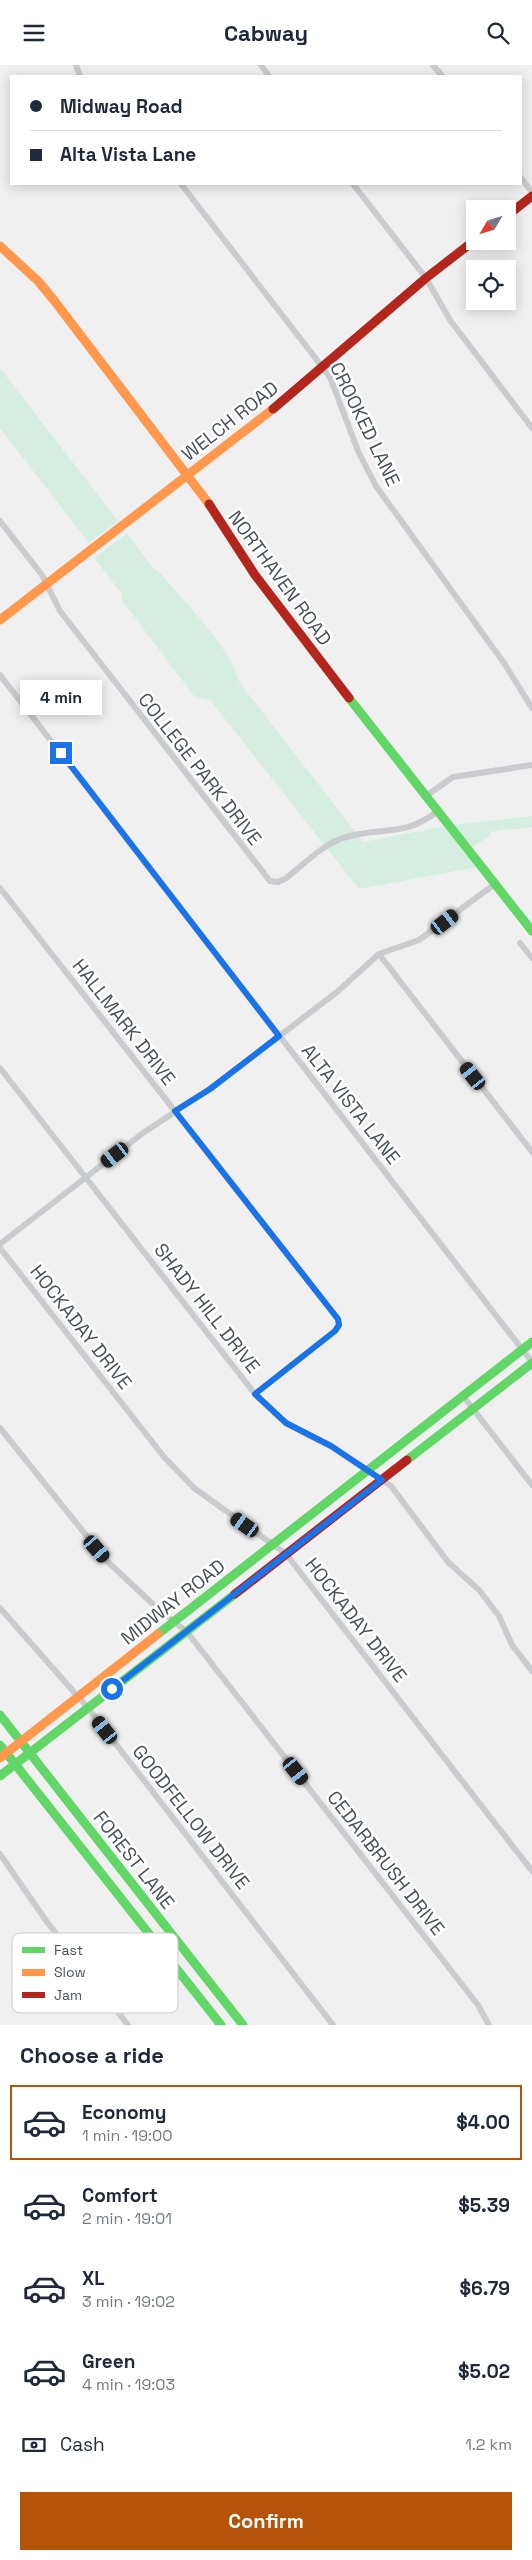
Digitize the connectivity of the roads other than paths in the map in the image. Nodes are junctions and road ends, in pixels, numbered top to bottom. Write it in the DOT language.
graph roads {
  1 [pos="261,65"];
  2 [pos="433,65"];
  3 [pos="269,75"];
  4 [pos="441,75"];
  5 [pos="522,179"];
  6 [pos="182,185"];
  7 [pos="354,185"];
  8 [pos="532,194"];
  9 [pos="516,208"];
  10 [pos="0,246"];
  11 [pos="466,247"];
  12 [pos="426,278"];
  13 [pos="322,367"];
  14 [pos="532,428"];
  15 [pos="188,475"];
  16 [pos="0,521"];
  17 [pos="47,583"];
  18 [pos="0,620"];
  19 [pos="0,675"];
  20 [pos="532,708"];
  21 [pos="532,765"];
  22 [pos="426,796"];
  23 [pos="438,811"];
  24 [pos="495,884"];
  25 [pos="0,888"];
  26 [pos="532,931"];
  27 [pos="520,943"];
  28 [pos="378,954"];
  29 [pos="532,957"];
  30 [pos="279,1036"];
  31 [pos="0,1068"];
  32 [pos="175,1111"];
  33 [pos="532,1152"];
  34 [pos="85,1177"];
  35 [pos="0,1244"];
  36 [pos="0,1248"];
  37 [pos="532,1342"];
  38 [pos="522,1349"];
  39 [pos="532,1363"];
  40 [pos="255,1394"];
  41 [pos="463,1396"];
  42 [pos="473,1409"];
  43 [pos="0,1428"];
  44 [pos="366,1471"];
  45 [pos="382,1480"];
  46 [pos="532,1485"];
  47 [pos="272,1545"];
  48 [pos="286,1555"];
  49 [pos="0,1608"];
  50 [pos="174,1622"];
  51 [pos="187,1631"];
  52 [pos="532,1671"];
  53 [pos="78,1697"];
  54 [pos="88,1708"];
  55 [pos="0,1715"];
  56 [pos="21,1742"];
  57 [pos="0,1745"];
  58 [pos="29,1753"];
  59 [pos="3,1756"];
  60 [pos="16,1764"];
  61 [pos="0,1775"];
  62 [pos="0,1854"];
  63 [pos="532,1871"];
  64 [pos="56,1933"];
  65 [pos="149,1933"];
  66 [pos="171,1933"];
  67 [pos="178,1942"];
  68 [pos="178,1970"];
  69 [pos="119,2013"];
  70 [pos="128,2025"];
  71 [pos="221,2025"];
  72 [pos="243,2025"];
  73 [pos="333,2025"];
  74 [pos="489,2025"];
  1 -- 3 [label="street"];
  2 -- 4 [label="street"];
  5 -- 8 [label="street"];
  6 -- 13 [label="street, CROOKED LANE"];
  7 -- 12 [label="street"];
  8 -- 9 [label="main road"];
  10 -- 15 [label="main road, NORTHAVEN ROAD"];
  11 -- 12 [label="main road, WELCH ROAD"];
  12 -- 13 [label="main road, WELCH ROAD"];
  12 -- 14 [label="street"];
  13 -- 15 [label="main road, WELCH ROAD"];
  13 -- 20 [label="street, CROOKED LANE"];
  15 -- 17 [label="main road, WELCH ROAD"];
  15 -- 22 [label="main road, NORTHAVEN ROAD"];
  16 -- 17 [label="street, COLLEGE PARK DRIVE"];
  17 -- 18 [label="main road, WELCH ROAD"];
  17 -- 23 [label="street, COLLEGE PARK DRIVE"];
  19 -- 30 [label="street, ALTA VISTA LANE"];
  21 -- 22 [label="street"];
  22 -- 23 [label="main road, NORTHAVEN ROAD"];
  23 -- 24 [label="main road, NORTHAVEN ROAD"];
  24 -- 26 [label="main road, NORTHAVEN ROAD"];
  24 -- 28 [label="street"];
  25 -- 32 [label="street, HALLMARK DRIVE"];
  27 -- 29 [label="street"];
  28 -- 30 [label="street"];
  28 -- 33 [label="street"];
  30 -- 32 [label="street"];
  30 -- 38 [label="street, ALTA VISTA LANE"];
  31 -- 34 [label="street, SHADY HILL DRIVE"];
  32 -- 34 [label="street"];
  32 -- 40 [label="street, HALLMARK DRIVE"];
  34 -- 35 [label="street"];
  34 -- 40 [label="street, SHADY HILL DRIVE"];
  36 -- 47 [label="street, HOCKADAY DRIVE"];
  37 -- 38 [label="main road, MIDWAY ROAD"];
  38 -- 39 [label="street, ALTA VISTA LANE"];
  38 -- 41 [label="main road, MIDWAY ROAD"];
  39 -- 42 [label="main road, MIDWAY ROAD"];
  40 -- 44 [label="street, SHADY HILL DRIVE"];
  41 -- 42 [label="street"];
  41 -- 44 [label="main road, MIDWAY ROAD"];
  42 -- 45 [label="main road, MIDWAY ROAD"];
  42 -- 46 [label="street"];
  43 -- 50 [label="street, CEDARBRUSH DRIVE"];
  44 -- 45 [label="street, SHADY HILL DRIVE"];
  44 -- 47 [label="main road, MIDWAY ROAD"];
  45 -- 48 [label="main road, MIDWAY ROAD"];
  45 -- 52 [label="street, SHADY HILL DRIVE"];
  47 -- 48 [label="street, HOCKADAY DRIVE"];
  47 -- 50 [label="main road, MIDWAY ROAD"];
  48 -- 51 [label="main road, MIDWAY ROAD"];
  48 -- 63 [label="street, HOCKADAY DRIVE"];
  49 -- 53 [label="street, GOODFELLOW DRIVE"];
  50 -- 51 [label="street, CEDARBRUSH DRIVE"];
  50 -- 53 [label="main road, MIDWAY ROAD"];
  51 -- 54 [label="main road, MIDWAY ROAD"];
  51 -- 74 [label="street, CEDARBRUSH DRIVE"];
  53 -- 54 [label="street, GOODFELLOW DRIVE"];
  53 -- 56 [label="main road, MIDWAY ROAD"];
  54 -- 58 [label="main road, MIDWAY ROAD"];
  54 -- 73 [label="street, GOODFELLOW DRIVE"];
  55 -- 56 [label="main road, FOREST LANE"];
  56 -- 58 [label="main road, FOREST LANE"];
  56 -- 59 [label="main road, MIDWAY ROAD"];
  57 -- 59 [label="main road, FOREST LANE"];
  58 -- 60 [label="main road, MIDWAY ROAD"];
  58 -- 66 [label="main road, FOREST LANE"];
  59 -- 60 [label="main road, FOREST LANE"];
  60 -- 61 [label="main road, MIDWAY ROAD"];
  60 -- 65 [label="main road, FOREST LANE"];
  62 -- 64 [label="street"];
  67 -- 72 [label="main road, FOREST LANE"];
  68 -- 71 [label="main road, FOREST LANE"];
  69 -- 70 [label="street"];
}
